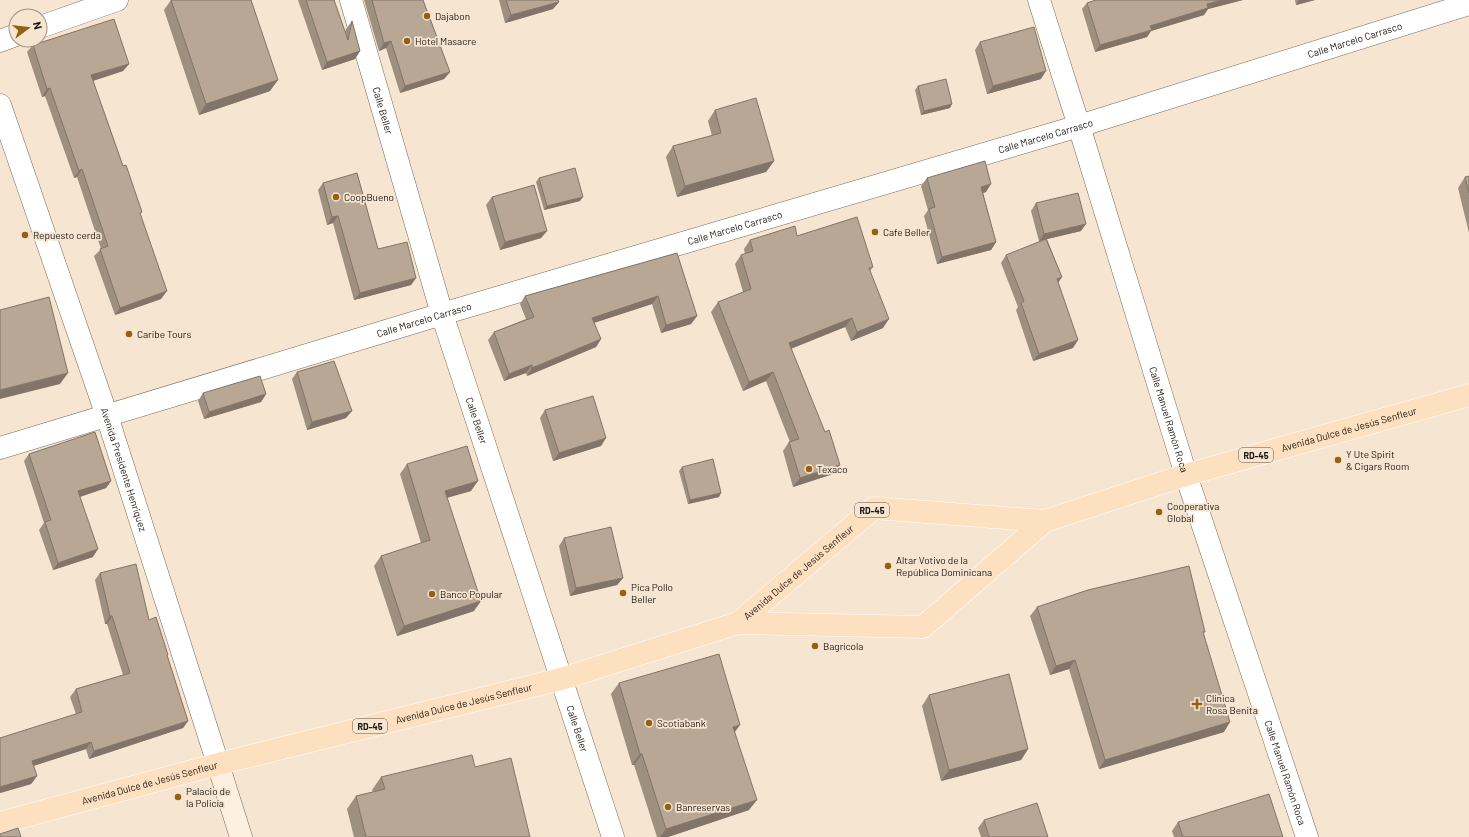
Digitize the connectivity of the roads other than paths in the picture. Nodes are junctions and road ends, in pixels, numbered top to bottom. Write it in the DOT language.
graph roads {
  1 [pos="117,0"];
  2 [pos="351,0"];
  3 [pos="1039,0"];
  4 [pos="1469,4"];
  5 [pos="48,24"];
  6 [pos="0,105"];
  7 [pos="1079,126"];
  8 [pos="442,314"];
  9 [pos="1469,394"];
  10 [pos="107,416"];
  11 [pos="0,448"];
  12 [pos="1186,475"];
  13 [pos="1045,521"];
  14 [pos="738,622"];
  15 [pos="561,679"];
  16 [pos="218,764"];
  17 [pos="0,823"];
  18 [pos="241,837"];
  19 [pos="613,837"];
  20 [pos="1307,837"];
  1 -- 5 [label="street"];
  2 -- 8 [label="street, Calle Beller"];
  3 -- 7 [label="street, Calle Manuel Ramón Roca"];
  4 -- 7 [label="street, Calle Marcelo Carrasco"];
  6 -- 10 [label="street, Avenida Presidente Henríquez"];
  7 -- 8 [label="street, Calle Marcelo Carrasco"];
  7 -- 12 [label="street, Calle Manuel Ramón Roca"];
  8 -- 10 [label="street, Calle Marcelo Carrasco"];
  8 -- 15 [label="street, Calle Beller"];
  9 -- 12 [label="main road, Avenida Dulce de Jesús Senfleur / RD-45"];
  10 -- 11 [label="street, Calle Marcelo Carrasco"];
  10 -- 16 [label="street, Avenida Presidente Henríquez"];
  12 -- 13 [label="main road, Avenida Dulce de Jesús Senfleur / RD-45"];
  12 -- 20 [label="street, Calle Manuel Ramón Roca"];
  13 -- 14 [label="main road, Avenida Dulce de Jesús Senfleur / RD-45"];
  13 -- 14 [label="main road, Avenida Dulce de Jesús Senfleur / RD-45"];
  14 -- 15 [label="main road, Avenida Dulce de Jesús Senfleur / RD-45"];
  15 -- 16 [label="main road, Avenida Dulce de Jesús Senfleur / RD-45"];
  15 -- 19 [label="street, Calle Beller"];
  16 -- 17 [label="main road, Avenida Dulce de Jesús Senfleur / RD-45"];
  16 -- 18 [label="street, Avenida Presidente Henríquez"];
}
